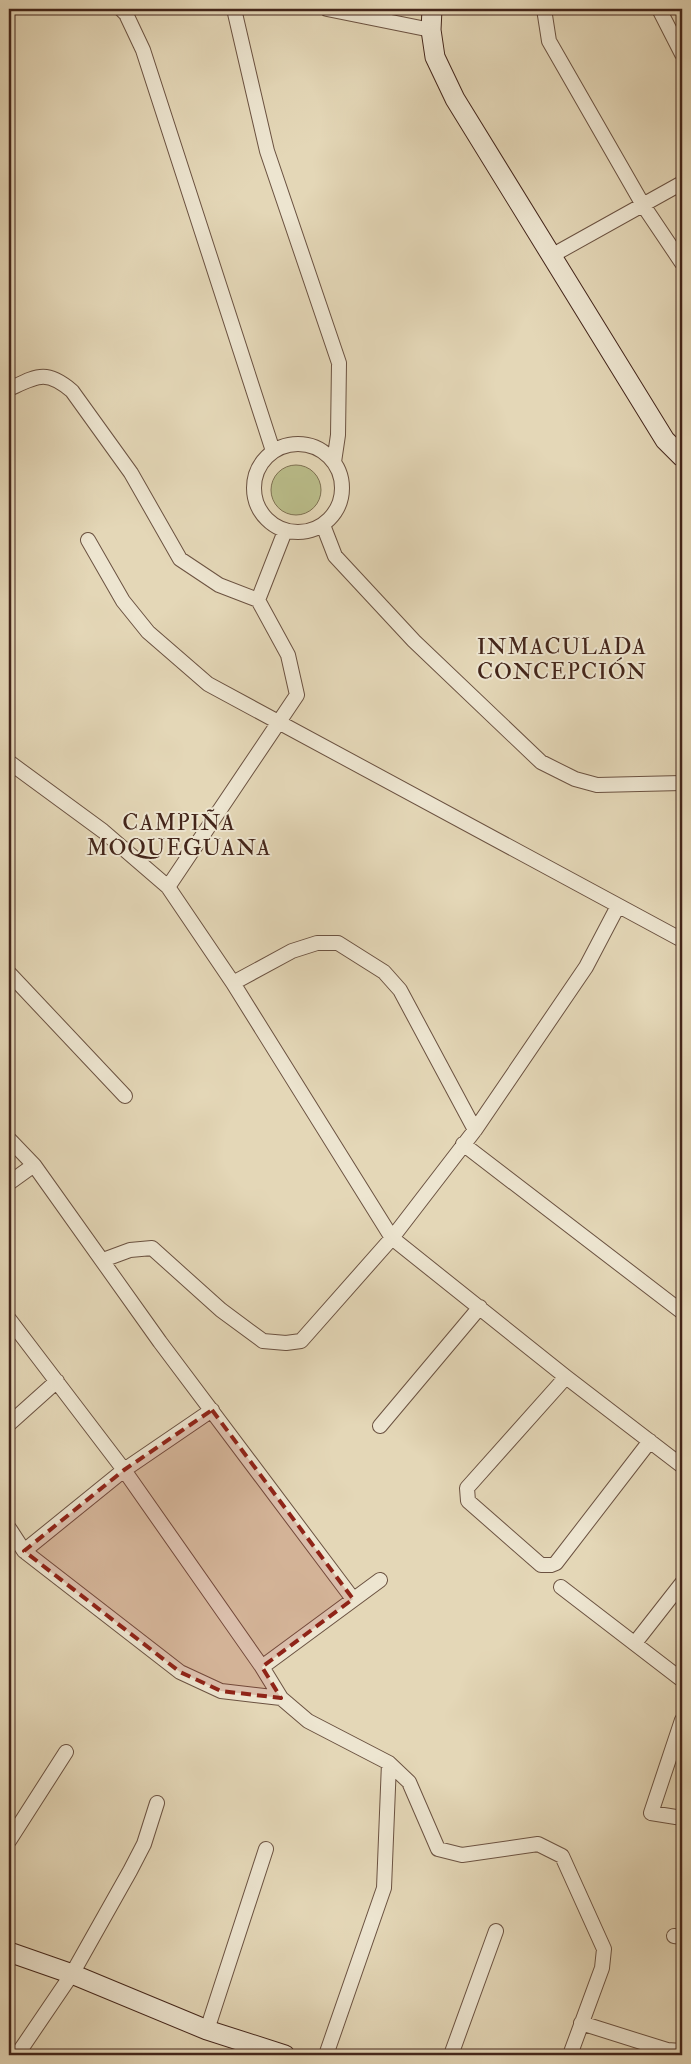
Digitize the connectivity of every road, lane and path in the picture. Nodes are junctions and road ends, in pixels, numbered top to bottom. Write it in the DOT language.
graph roads {
  1 [pos="120,9"];
  2 [pos="234,9"];
  3 [pos="327,9"];
  4 [pos="432,9"];
  5 [pos="544,9"];
  6 [pos="659,9"];
  7 [pos="431,30"];
  8 [pos="682,54"];
  9 [pos="682,183"];
  10 [pos="643,205"];
  11 [pos="551,256"];
  12 [pos="682,263"];
  13 [pos="9,388"];
  14 [pos="273,451"];
  15 [pos="682,457"];
  16 [pos="334,462"];
  17 [pos="323,525"];
  18 [pos="285,530"];
  19 [pos="88,540"];
  20 [pos="258,600"];
  21 [pos="279,724"];
  22 [pos="9,762"];
  23 [pos="682,783"];
  24 [pos="168,886"];
  25 [pos="618,906"];
  26 [pos="682,940"];
  27 [pos="9,973"];
  28 [pos="233,983"];
  29 [pos="125,1096"];
  30 [pos="475,1130"];
  31 [pos="9,1139"];
  32 [pos="463,1144"];
  33 [pos="34,1164"];
  34 [pos="9,1183"];
  35 [pos="392,1238"];
  36 [pos="103,1260"];
  37 [pos="480,1307"];
  38 [pos="682,1312"];
  39 [pos="9,1319"];
  40 [pos="566,1377"];
  41 [pos="57,1381"];
  42 [pos="212,1410"];
  43 [pos="9,1424"];
  44 [pos="380,1426"];
  45 [pos="650,1441"];
  46 [pos="682,1466"];
  47 [pos="124,1470"];
  48 [pos="9,1528"];
  49 [pos="24,1551"];
  50 [pos="380,1580"];
  51 [pos="682,1583"];
  52 [pos="561,1587"];
  53 [pos="353,1599"];
  54 [pos="635,1643"];
  55 [pos="262,1667"];
  56 [pos="682,1680"];
  57 [pos="281,1698"];
  58 [pos="682,1720"];
  59 [pos="66,1752"];
  60 [pos="389,1763"];
  61 [pos="157,1803"];
  62 [pos="682,1818"];
  63 [pos="9,1841"];
  64 [pos="266,1849"];
  65 [pos="496,1931"];
  66 [pos="9,1952"];
  67 [pos="72,1974"];
  68 [pos="581,2023"];
  69 [pos="207,2030"];
  70 [pos="682,2051"];
  71 [pos="17,2055"];
  72 [pos="285,2055"];
  73 [pos="326,2055"];
  74 [pos="451,2055"];
  75 [pos="570,2055"];
  1 -- 14 [label="street"];
  2 -- 16 [label="street"];
  3 -- 7 [label="street"];
  4 -- 7 [label="street"];
  5 -- 10 [label="street"];
  6 -- 8 [label="street"];
  7 -- 11 [label="street"];
  9 -- 10 [label="street"];
  10 -- 11 [label="street"];
  10 -- 12 [label="street"];
  11 -- 15 [label="street"];
  13 -- 20 [label="street"];
  14 -- 16 [label="street"];
  14 -- 18 [label="street"];
  16 -- 17 [label="street"];
  17 -- 18 [label="street"];
  17 -- 23 [label="street"];
  18 -- 20 [label="street"];
  19 -- 21 [label="street"];
  20 -- 21 [label="street"];
  21 -- 24 [label="street"];
  21 -- 25 [label="street"];
  22 -- 24 [label="street"];
  24 -- 28 [label="street"];
  25 -- 26 [label="street"];
  25 -- 30 [label="street"];
  27 -- 29 [label="street"];
  28 -- 30 [label="street"];
  28 -- 35 [label="street"];
  30 -- 32 [label="street"];
  31 -- 33 [label="street"];
  32 -- 35 [label="street"];
  32 -- 38 [label="street"];
  33 -- 34 [label="street"];
  33 -- 36 [label="street"];
  35 -- 36 [label="street"];
  35 -- 37 [label="street"];
  36 -- 42 [label="street"];
  37 -- 40 [label="street"];
  37 -- 44 [label="street"];
  39 -- 41 [label="street"];
  40 -- 45 [label="street"];
  40 -- 45 [label="street"];
  41 -- 43 [label="street"];
  41 -- 47 [label="street"];
  42 -- 47 [label="street"];
  42 -- 53 [label="street"];
  45 -- 46 [label="street"];
  47 -- 49 [label="street"];
  47 -- 55 [label="street"];
  48 -- 49 [label="street"];
  49 -- 57 [label="street"];
  50 -- 53 [label="street"];
  51 -- 54 [label="street"];
  52 -- 54 [label="street"];
  53 -- 55 [label="street"];
  54 -- 56 [label="street"];
  55 -- 57 [label="street"];
  57 -- 60 [label="street"];
  58 -- 62 [label="street"];
  59 -- 63 [label="street"];
  60 -- 68 [label="street"];
  60 -- 73 [label="street"];
  61 -- 67 [label="street"];
  64 -- 69 [label="street"];
  65 -- 74 [label="street"];
  66 -- 67 [label="street"];
  67 -- 69 [label="street"];
  67 -- 71 [label="street"];
  68 -- 70 [label="street"];
  68 -- 75 [label="street"];
  69 -- 72 [label="street"];
}
